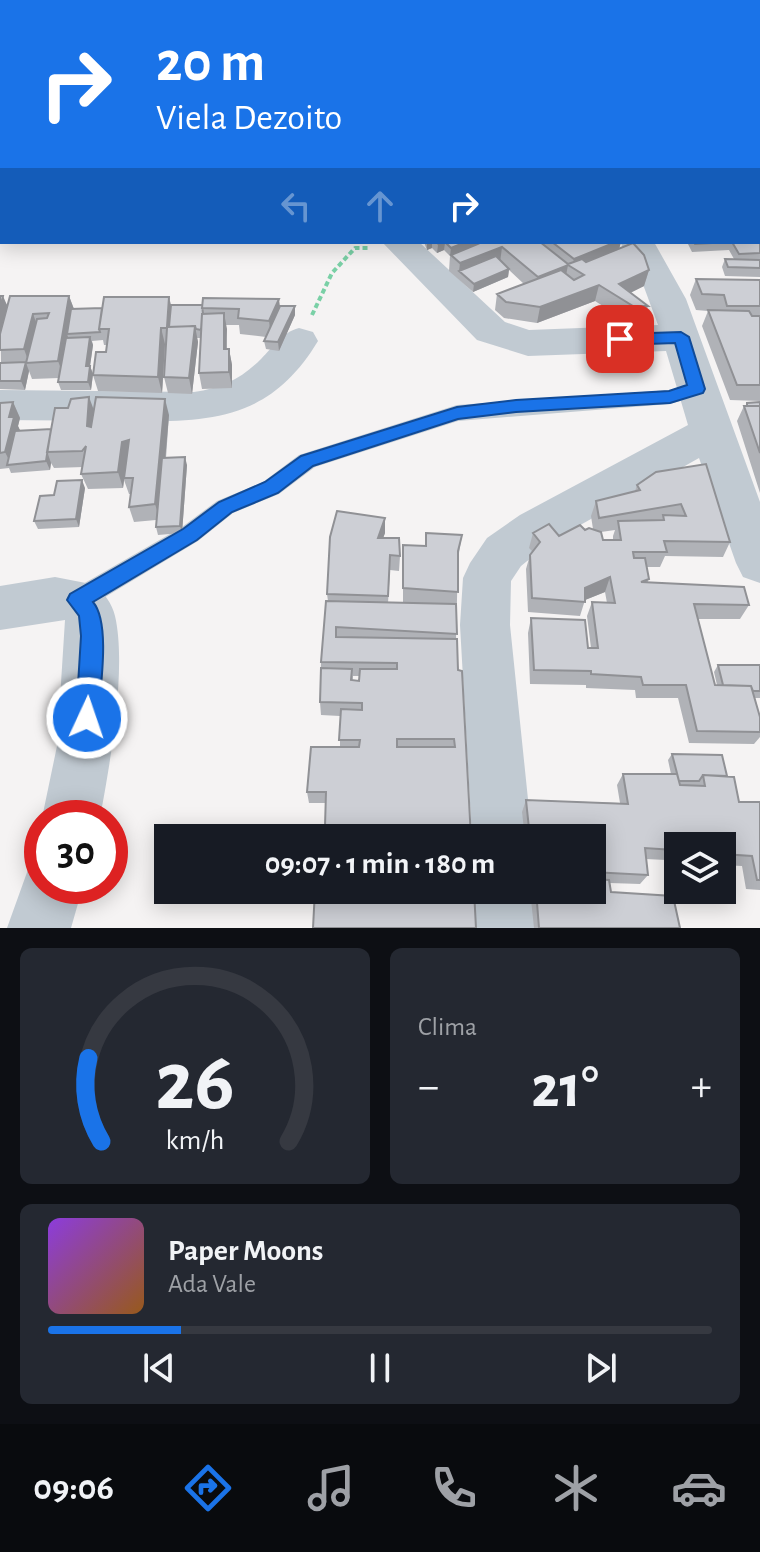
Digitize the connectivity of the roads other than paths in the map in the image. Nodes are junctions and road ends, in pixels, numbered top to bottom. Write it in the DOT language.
graph roads {
  1 [pos="401,244"];
  2 [pos="638,244"];
  3 [pos="681,337"];
  4 [pos="299,341"];
  5 [pos="0,405"];
  6 [pos="704,410"];
  7 [pos="760,563"];
  8 [pos="78,600"];
  9 [pos="0,608"];
  10 [pos="74,800"];
  11 [pos="501,824"];
  12 [pos="46,904"];
  13 [pos="506,904"];
  14 [pos="39,928"];
  15 [pos="508,928"];
  1 -- 3 [label="street"];
  2 -- 3 [label="street"];
  3 -- 6 [label="street"];
  4 -- 5 [label="street"];
  6 -- 7 [label="street"];
  6 -- 8 [label="lane"];
  6 -- 11 [label="street"];
  8 -- 9 [label="street"];
  8 -- 10 [label="street"];
  12 -- 14 [label="street"];
  13 -- 15 [label="street"];
}
